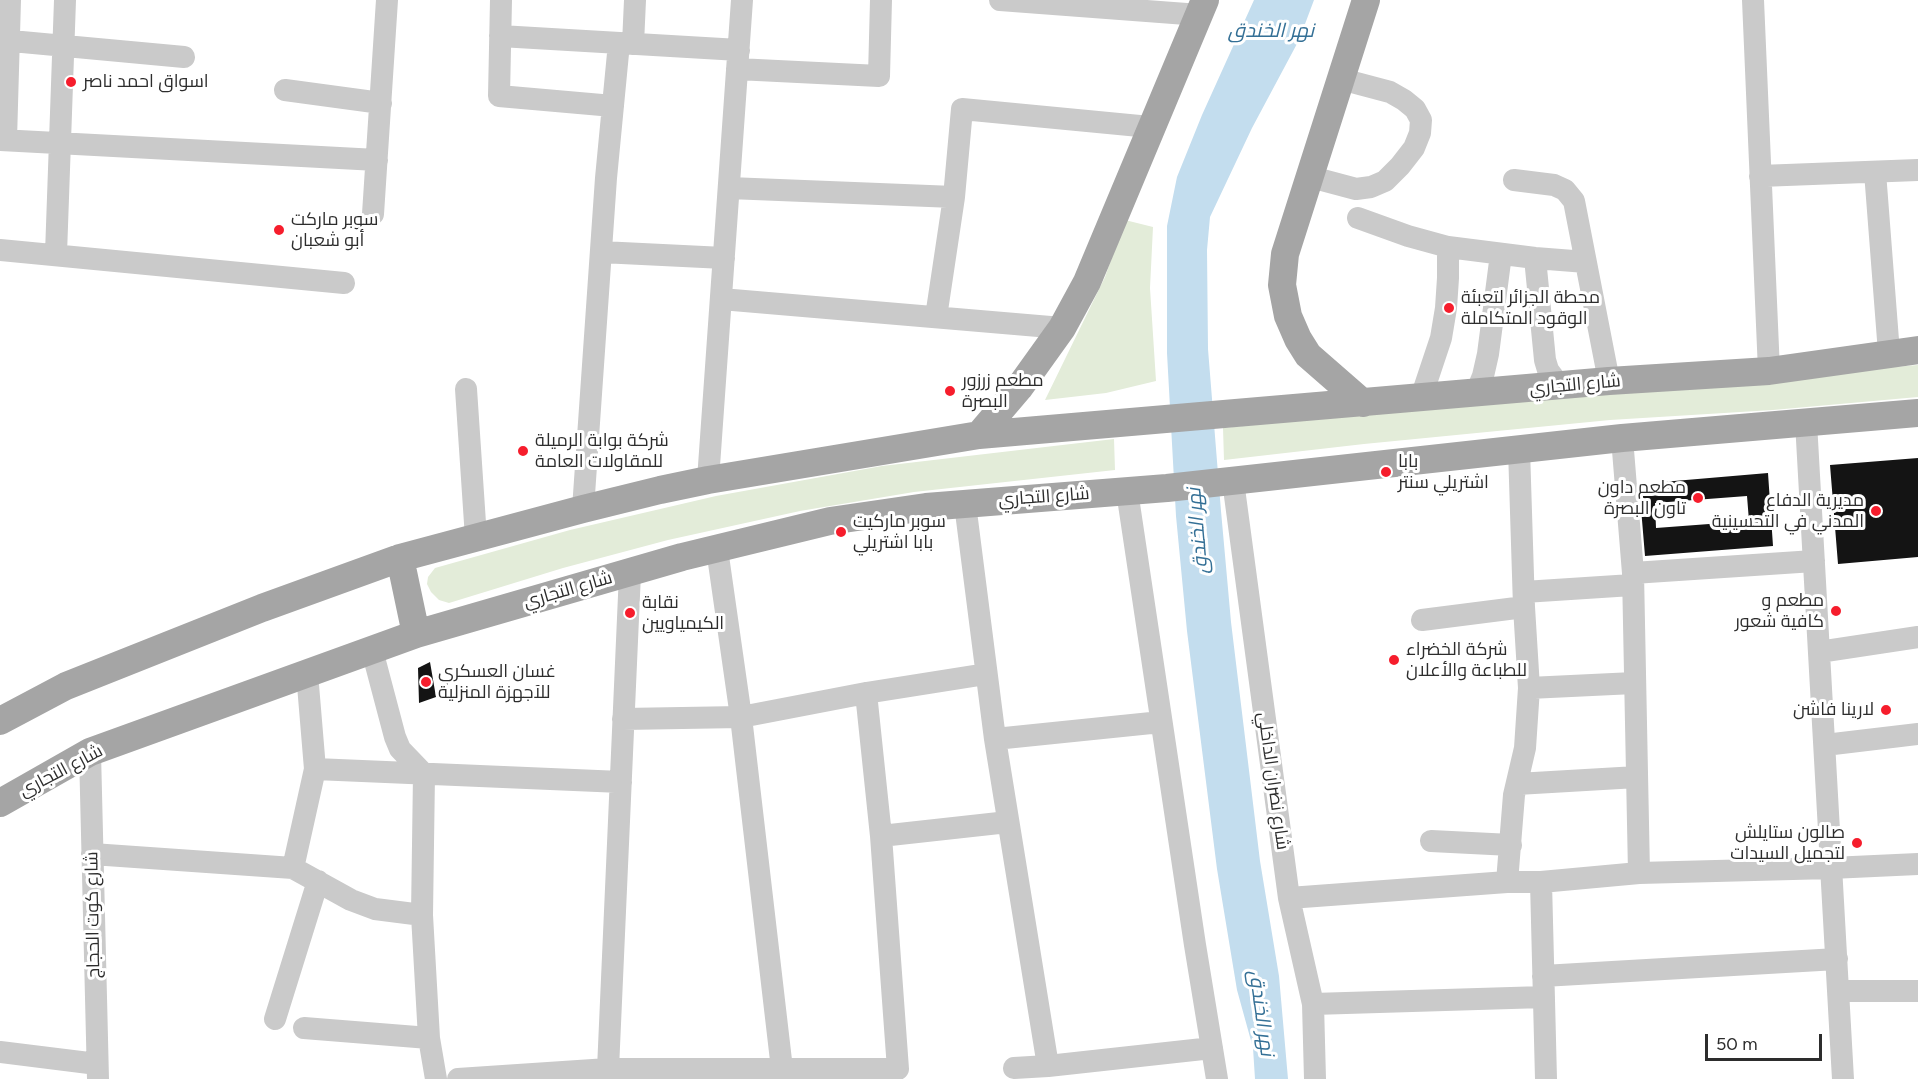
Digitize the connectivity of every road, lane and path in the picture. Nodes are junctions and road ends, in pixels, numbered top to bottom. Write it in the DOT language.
graph roads {
  1 [pos="10,0"];
  2 [pos="65,0"];
  3 [pos="387,0"];
  4 [pos="501,0"];
  5 [pos="635,0"];
  6 [pos="742,0"];
  7 [pos="881,0"];
  8 [pos="1000,0"];
  9 [pos="1366,0"];
  10 [pos="1753,0"];
  11 [pos="1203,8"];
  12 [pos="500,36"];
  13 [pos="4,40"];
  14 [pos="626,44"];
  15 [pos="62,45"];
  16 [pos="184,57"];
  17 [pos="738,60"];
  18 [pos="1341,79"];
  19 [pos="285,90"];
  20 [pos="381,103"];
  21 [pos="613,106"];
  22 [pos="1150,127"];
  23 [pos="3,140"];
  24 [pos="58,143"];
  25 [pos="377,160"];
  26 [pos="1918,170"];
  27 [pos="1875,172"];
  28 [pos="1760,176"];
  29 [pos="1311,177"];
  30 [pos="1514,180"];
  31 [pos="729,188"];
  32 [pos="954,197"];
  33 [pos="373,214"];
  34 [pos="1358,218"];
  35 [pos="1448,247"];
  36 [pos="0,250"];
  37 [pos="601,252"];
  38 [pos="56,254"];
  39 [pos="1502,254"];
  40 [pos="724,258"];
  41 [pos="1535,258"];
  42 [pos="1586,262"];
  43 [pos="344,283"];
  44 [pos="721,298"];
  45 [pos="936,317"];
  46 [pos="1062,328"];
  47 [pos="1918,350"];
  48 [pos="1889,353"];
  49 [pos="1769,371"];
  50 [pos="1609,381"];
  51 [pos="1560,386"];
  52 [pos="466,389"];
  53 [pos="1476,393"];
  54 [pos="1421,398"];
  55 [pos="1363,403"];
  56 [pos="1918,413"];
  57 [pos="1806,422"];
  58 [pos="979,435"];
  59 [pos="1622,438"];
  60 [pos="1519,448"];
  61 [pos="708,480"];
  62 [pos="1233,481"];
  63 [pos="1127,491"];
  64 [pos="965,504"];
  65 [pos="583,509"];
  66 [pos="476,538"];
  67 [pos="717,549"];
  68 [pos="400,558"];
  69 [pos="1814,561"];
  70 [pos="630,573"];
  71 [pos="1632,579"];
  72 [pos="1524,599"];
  73 [pos="1422,620"];
  74 [pos="416,634"];
  75 [pos="1918,638"];
  76 [pos="372,650"];
  77 [pos="1819,652"];
  78 [pos="307,673"];
  79 [pos="986,674"];
  80 [pos="1634,682"];
  81 [pos="1529,688"];
  82 [pos="866,693"];
  83 [pos="741,717"];
  84 [pos="623,718"];
  85 [pos="0,721"];
  86 [pos="1161,722"];
  87 [pos="1918,734"];
  88 [pos="995,739"];
  89 [pos="1825,746"];
  90 [pos="90,752"];
  91 [pos="315,769"];
  92 [pos="424,774"];
  93 [pos="1637,777"];
  94 [pos="621,782"];
  95 [pos="1517,784"];
  96 [pos="0,803"];
  97 [pos="1008,822"];
  98 [pos="881,836"];
  99 [pos="1431,841"];
  100 [pos="1511,845"];
  101 [pos="92,854"];
  102 [pos="1918,864"];
  103 [pos="292,868"];
  104 [pos="1831,868"];
  105 [pos="1639,873"];
  106 [pos="318,881"];
  107 [pos="1507,882"];
  108 [pos="1541,882"];
  109 [pos="1289,898"];
  110 [pos="422,915"];
  111 [pos="1837,959"];
  112 [pos="1544,986"];
  113 [pos="1839,991"];
  114 [pos="1918,991"];
  115 [pos="1313,1004"];
  116 [pos="275,1019"];
  117 [pos="304,1028"];
  118 [pos="429,1038"];
  119 [pos="1212,1048"];
  120 [pos="0,1052"];
  121 [pos="1048,1066"];
  122 [pos="1014,1068"];
  123 [pos="608,1069"];
  124 [pos="782,1069"];
  125 [pos="97,1072"];
  126 [pos="436,1079"];
  127 [pos="458,1079"];
  128 [pos="1217,1079"];
  129 [pos="1315,1079"];
  130 [pos="1546,1079"];
  131 [pos="1843,1079"];
  1 -- 13 [label="street"];
  2 -- 15 [label="street"];
  3 -- 20 [label="street"];
  4 -- 12 [label="street"];
  5 -- 14 [label="street"];
  6 -- 17 [label="street"];
  7 -- 17 [label="street"];
  8 -- 11 [label="street"];
  9 -- 18 [label="main road"];
  10 -- 28 [label="street"];
  11 -- 22 [label="main road"];
  12 -- 14 [label="street"];
  12 -- 21 [label="street"];
  13 -- 15 [label="street"];
  13 -- 23 [label="street"];
  14 -- 17 [label="street"];
  14 -- 21 [label="street"];
  15 -- 16 [label="street"];
  15 -- 24 [label="street"];
  17 -- 31 [label="street"];
  18 -- 29 [label="main road"];
  18 -- 29 [label="street"];
  19 -- 20 [label="street"];
  20 -- 25 [label="street"];
  21 -- 37 [label="street"];
  22 -- 32 [label="street"];
  22 -- 46 [label="main road"];
  23 -- 24 [label="street"];
  24 -- 25 [label="street"];
  24 -- 38 [label="street"];
  25 -- 33 [label="street"];
  26 -- 27 [label="street"];
  27 -- 28 [label="street"];
  27 -- 48 [label="street"];
  28 -- 49 [label="street"];
  29 -- 55 [label="main road"];
  30 -- 42 [label="street"];
  31 -- 32 [label="street"];
  31 -- 40 [label="street"];
  32 -- 45 [label="street"];
  34 -- 35 [label="street"];
  35 -- 39 [label="street"];
  35 -- 54 [label="street"];
  36 -- 38 [label="street"];
  37 -- 40 [label="street"];
  37 -- 65 [label="street"];
  38 -- 43 [label="street"];
  39 -- 41 [label="street"];
  39 -- 53 [label="street"];
  40 -- 44 [label="street"];
  41 -- 42 [label="street"];
  41 -- 51 [label="street"];
  42 -- 50 [label="street"];
  44 -- 45 [label="street"];
  44 -- 61 [label="street"];
  45 -- 46 [label="street"];
  46 -- 58 [label="main road"];
  47 -- 48 [label="main road, شارع التجاري"];
  48 -- 49 [label="main road, شارع التجاري"];
  49 -- 50 [label="main road, شارع التجاري"];
  50 -- 51 [label="main road, شارع التجاري"];
  51 -- 53 [label="main road, شارع التجاري"];
  52 -- 66 [label="street"];
  53 -- 54 [label="main road, شارع التجاري"];
  54 -- 55 [label="main road, شارع التجاري"];
  55 -- 58 [label="main road, شارع التجاري"];
  56 -- 57 [label="main road"];
  57 -- 59 [label="main road"];
  57 -- 69 [label="street"];
  58 -- 61 [label="main road"];
  59 -- 60 [label="main road"];
  59 -- 71 [label="street"];
  60 -- 62 [label="main road"];
  60 -- 72 [label="street"];
  61 -- 65 [label="main road"];
  62 -- 63 [label="main road, شارع التجاري"];
  62 -- 109 [label="street, شارع نضران الداخلي"];
  63 -- 64 [label="main road, شارع التجاري"];
  63 -- 86 [label="street"];
  64 -- 67 [label="main road, شارع التجاري"];
  64 -- 79 [label="street"];
  65 -- 66 [label="main road"];
  66 -- 68 [label="main road"];
  67 -- 70 [label="main road, شارع التجاري"];
  67 -- 83 [label="street"];
  68 -- 74 [label="main road"];
  68 -- 85 [label="main road"];
  69 -- 71 [label="street"];
  69 -- 77 [label="street"];
  70 -- 74 [label="main road, شارع التجاري"];
  70 -- 84 [label="street"];
  71 -- 72 [label="street"];
  71 -- 80 [label="street"];
  72 -- 73 [label="street"];
  72 -- 81 [label="street"];
  74 -- 76 [label="main road, شارع التجاري"];
  75 -- 77 [label="street"];
  76 -- 78 [label="main road, شارع التجاري"];
  76 -- 92 [label="street"];
  77 -- 89 [label="street"];
  78 -- 90 [label="main road, شارع التجاري"];
  78 -- 91 [label="street"];
  79 -- 82 [label="street"];
  79 -- 88 [label="street"];
  80 -- 81 [label="street"];
  80 -- 93 [label="street"];
  81 -- 95 [label="street"];
  82 -- 83 [label="street"];
  82 -- 98 [label="street"];
  83 -- 84 [label="street"];
  83 -- 124 [label="street"];
  84 -- 94 [label="street"];
  86 -- 88 [label="street"];
  86 -- 119 [label="street"];
  87 -- 89 [label="street"];
  88 -- 97 [label="street"];
  89 -- 104 [label="street"];
  90 -- 96 [label="main road, شارع التجاري"];
  90 -- 101 [label="street, شارع كوت الحجاج"];
  91 -- 92 [label="street"];
  91 -- 103 [label="street"];
  92 -- 94 [label="street"];
  92 -- 110 [label="street"];
  93 -- 95 [label="street"];
  93 -- 105 [label="street"];
  94 -- 123 [label="street"];
  95 -- 100 [label="street"];
  97 -- 98 [label="street"];
  97 -- 121 [label="street"];
  98 -- 124 [label="street"];
  99 -- 100 [label="street"];
  100 -- 107 [label="street"];
  101 -- 103 [label="street"];
  101 -- 125 [label="street, شارع كوت الحجاج"];
  102 -- 104 [label="street"];
  103 -- 106 [label="street"];
  104 -- 105 [label="street"];
  104 -- 111 [label="street"];
  105 -- 108 [label="street"];
  106 -- 110 [label="street"];
  106 -- 116 [label="street"];
  107 -- 108 [label="street"];
  107 -- 109 [label="street"];
  108 -- 112 [label="street"];
  109 -- 115 [label="street, شارع نضران الداخلي"];
  110 -- 118 [label="street"];
  111 -- 112 [label="street"];
  111 -- 113 [label="street"];
  112 -- 115 [label="street"];
  112 -- 130 [label="street"];
  113 -- 114 [label="street"];
  113 -- 131 [label="street"];
  115 -- 129 [label="street, شارع نضران الداخلي"];
  117 -- 118 [label="street"];
  118 -- 126 [label="street"];
  119 -- 121 [label="street"];
  119 -- 128 [label="street"];
  120 -- 125 [label="street"];
  121 -- 122 [label="street"];
  123 -- 124 [label="street"];
  123 -- 127 [label="street"];
}
